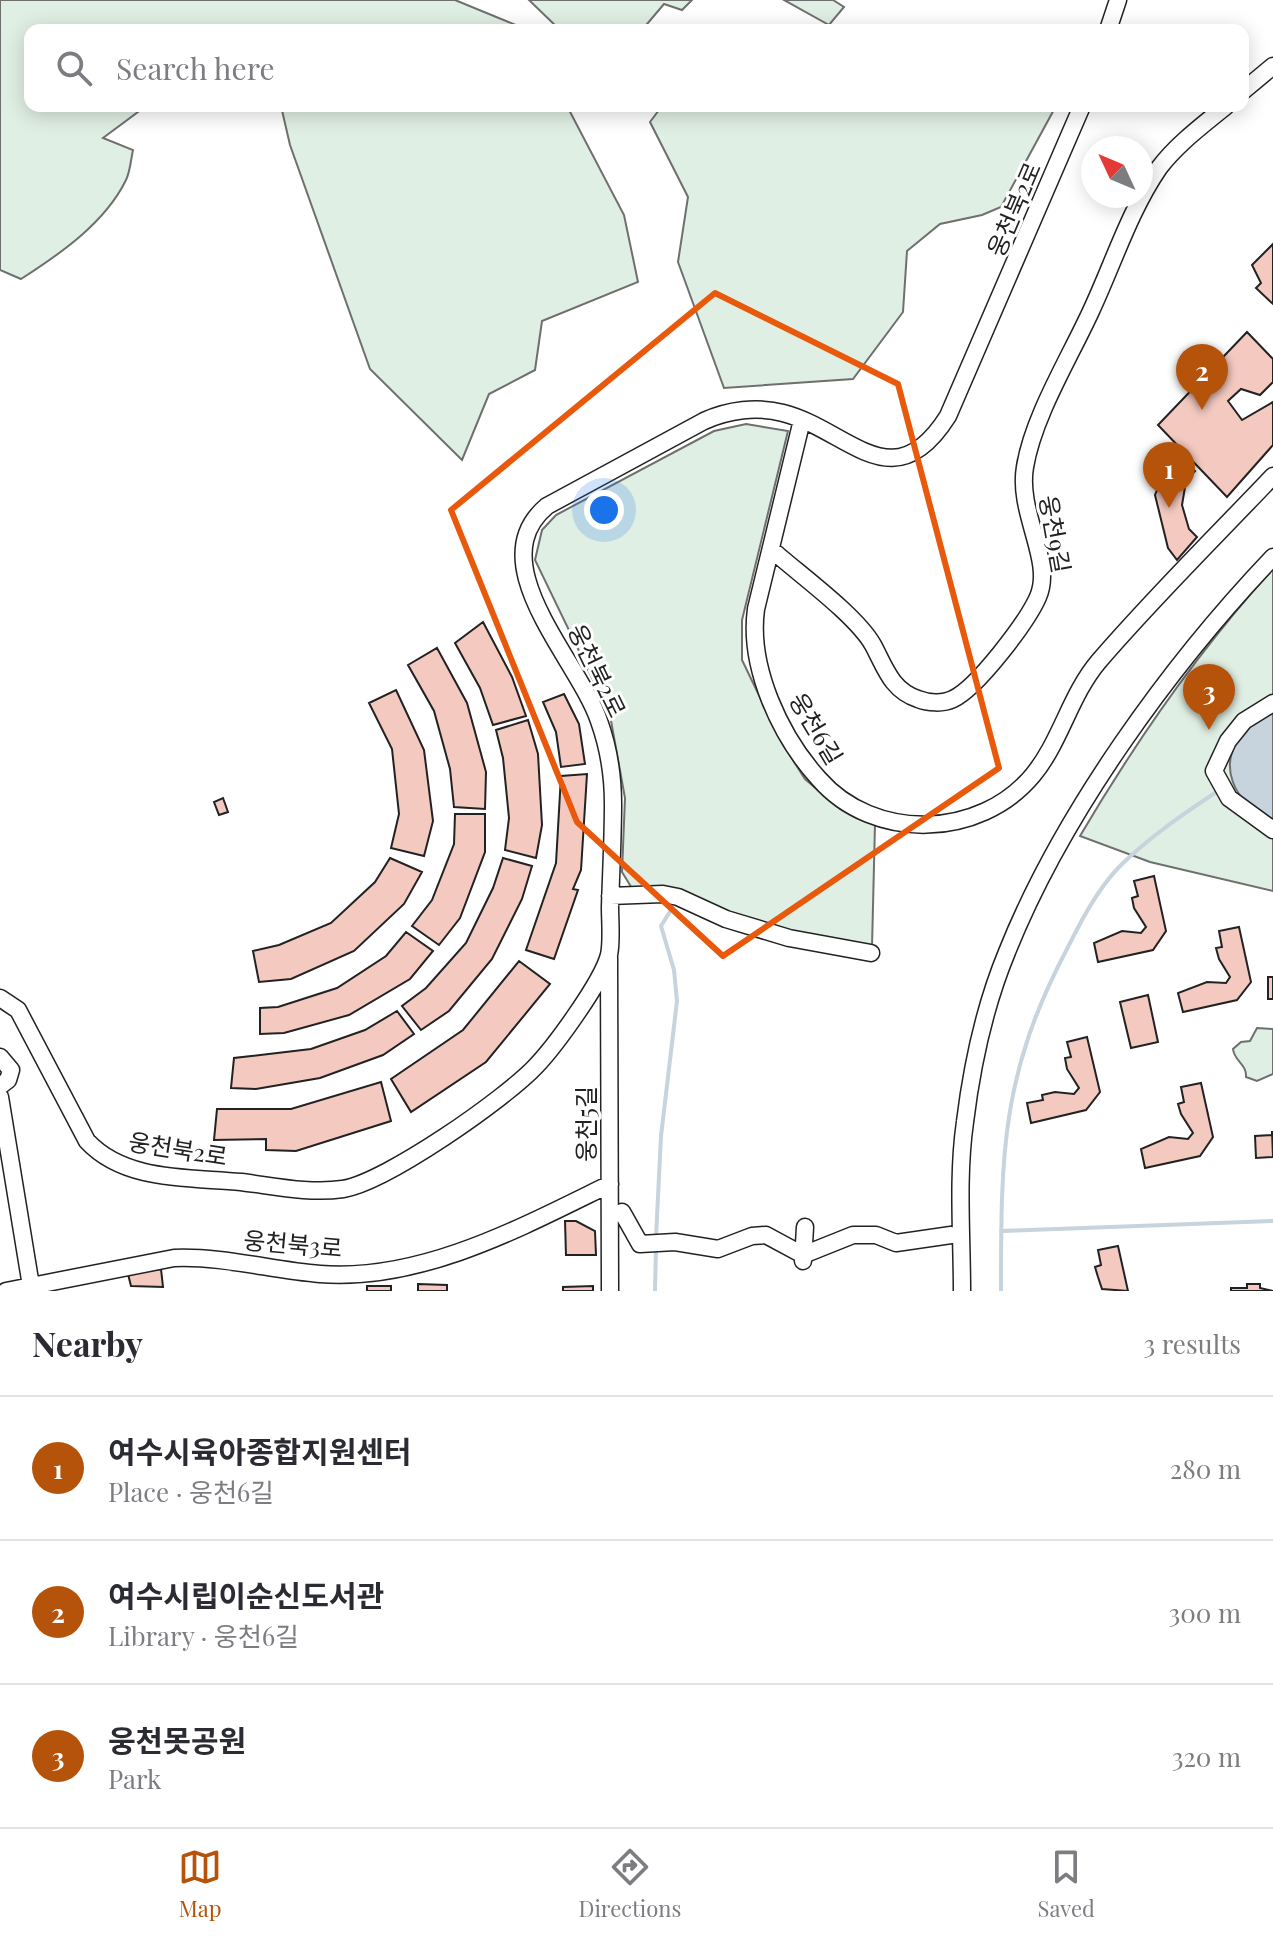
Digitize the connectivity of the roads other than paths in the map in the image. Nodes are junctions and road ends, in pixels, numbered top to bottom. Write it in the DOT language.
graph roads {
  1 [pos="1118,0"];
  2 [pos="1110,24"];
  3 [pos="1273,66"];
  4 [pos="1249,86"];
  5 [pos="1079,112"];
  6 [pos="1219,112"];
  7 [pos="802,420"];
  8 [pos="1273,476"];
  9 [pos="772,550"];
  10 [pos="1273,557"];
  11 [pos="1273,703"];
  12 [pos="1273,830"];
  13 [pos="610,896"];
  14 [pos="871,953"];
  15 [pos="609,956"];
  16 [pos="0,998"];
  17 [pos="0,1057"];
  18 [pos="0,1086"];
  19 [pos="0,1097"];
  20 [pos="610,1184"];
  21 [pos="622,1212"];
  22 [pos="805,1227"];
  23 [pos="951,1235"];
  24 [pos="803,1258"];
  25 [pos="101,1273"];
  26 [pos="323,1283"];
  27 [pos="31,1286"];
  28 [pos="6,1291"];
  29 [pos="101,1291"];
  30 [pos="610,1291"];
  31 [pos="962,1291"];
  1 -- 2 [label="street"];
  3 -- 4 [label="street"];
  5 -- 7 [label="street, 웅천북2로"];
  6 -- 9 [label="street, 웅천9길"];
  7 -- 9 [label="street, 웅천6길"];
  7 -- 13 [label="street, 웅천북2로"];
  8 -- 9 [label="street, 웅천6길"];
  10 -- 31 [label="street"];
  11 -- 12 [label="street"];
  13 -- 14 [label="street"];
  13 -- 15 [label="street, 웅천북2로"];
  15 -- 16 [label="street, 웅천북2로"];
  15 -- 20 [label="street, 웅천5길"];
  17 -- 18 [label="street"];
  19 -- 27 [label="street"];
  20 -- 26 [label="street, 웅천북3로"];
  20 -- 30 [label="street, 웅천5길"];
  21 -- 24 [label="street"];
  22 -- 24 [label="street"];
  23 -- 24 [label="street"];
  25 -- 26 [label="street, 웅천북3로"];
  25 -- 27 [label="street, 웅천북3로"];
  25 -- 29 [label="street"];
  27 -- 28 [label="street, 웅천북3로"];
}
